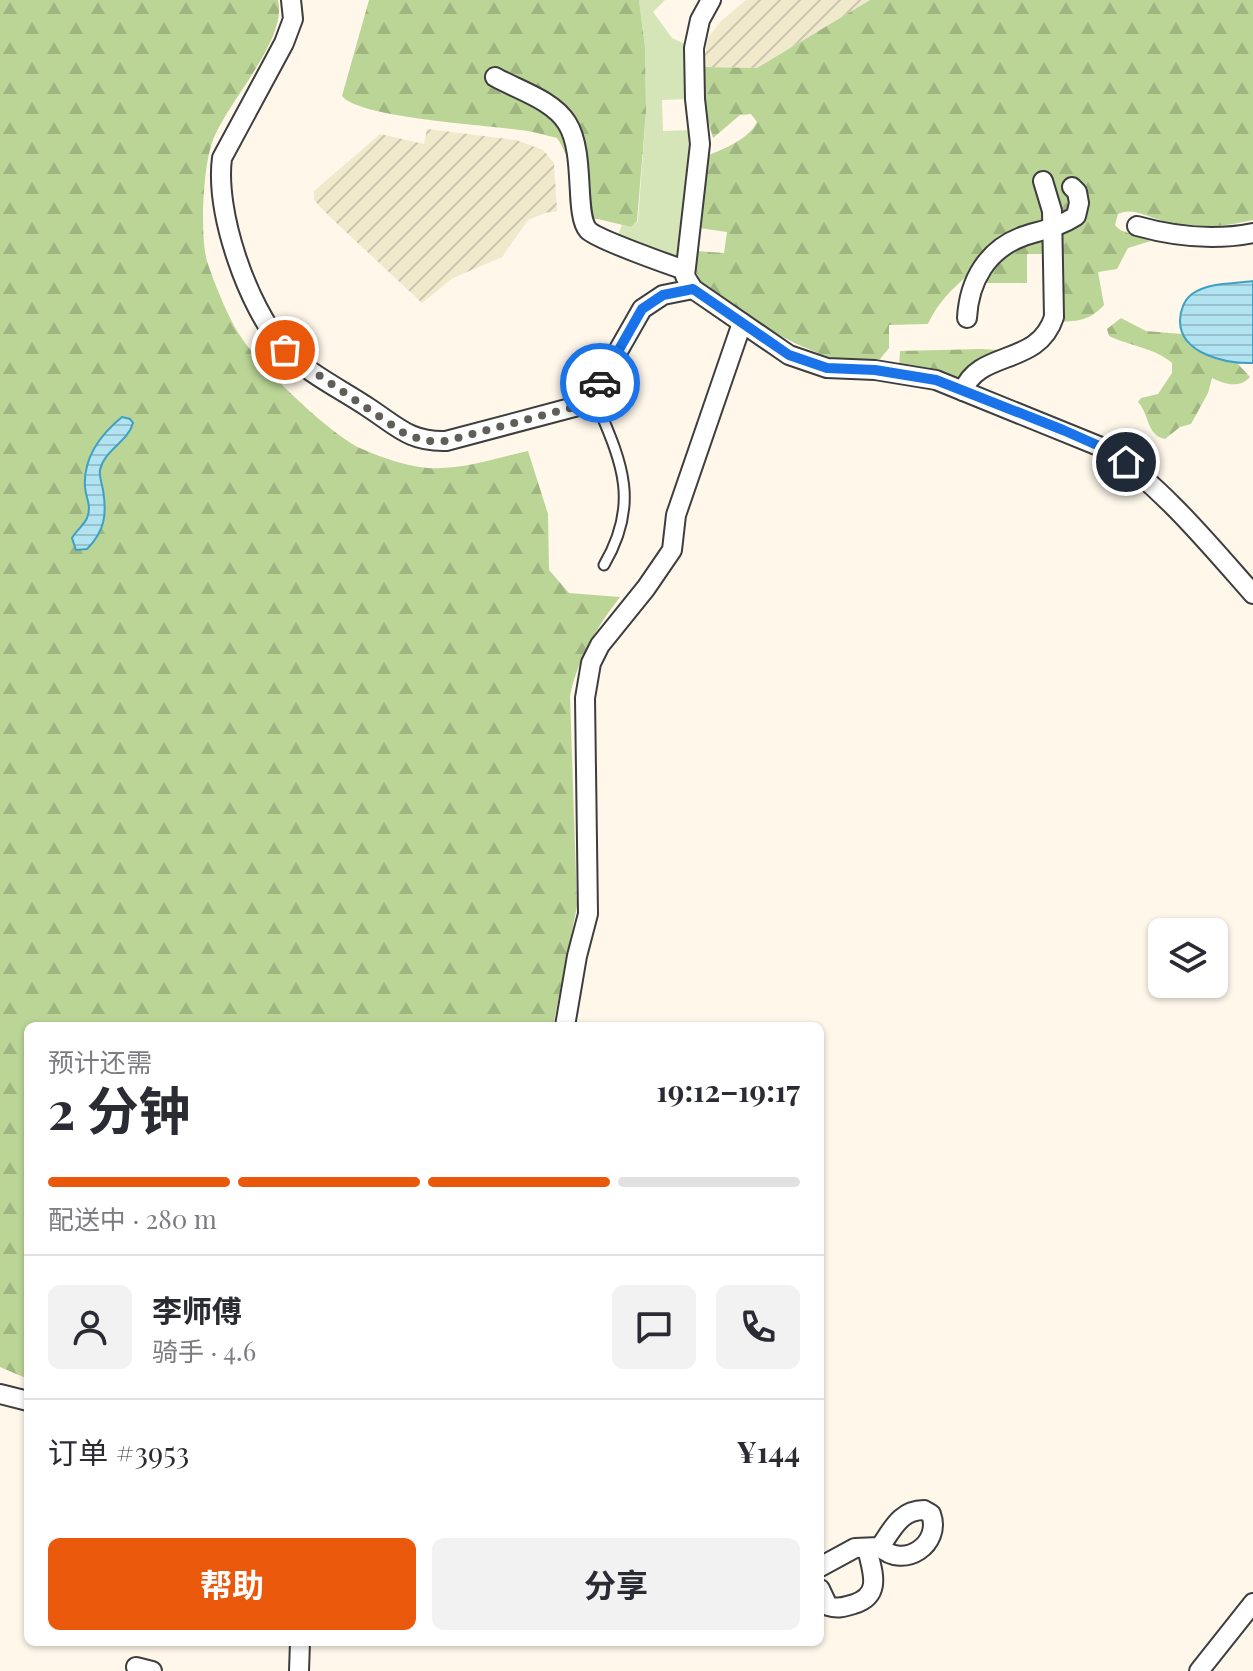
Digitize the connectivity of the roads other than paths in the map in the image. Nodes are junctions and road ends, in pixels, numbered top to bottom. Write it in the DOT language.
graph roads {
  1 [pos="291,0"];
  2 [pos="711,0"];
  3 [pos="495,77"];
  4 [pos="1043,181"];
  5 [pos="1072,187"];
  6 [pos="1137,226"];
  7 [pos="1052,230"];
  8 [pos="1253,233"];
  9 [pos="685,270"];
  10 [pos="693,289"];
  11 [pos="967,318"];
  12 [pos="742,323"];
  13 [pos="963,391"];
  14 [pos="593,395"];
  15 [pos="604,565"];
  16 [pos="1251,589"];
  17 [pos="566,1022"];
  18 [pos="0,1394"];
  19 [pos="24,1400"];
  20 [pos="824,1565"];
  21 [pos="824,1598"];
  22 [pos="1253,1603"];
  23 [pos="300,1646"];
  24 [pos="299,1671"];
  25 [pos="1199,1671"];
  1 -- 14 [label="street"];
  2 -- 9 [label="street"];
  3 -- 9 [label="street"];
  4 -- 7 [label="street"];
  5 -- 7 [label="street"];
  6 -- 8 [label="street"];
  7 -- 11 [label="street"];
  7 -- 13 [label="street"];
  9 -- 10 [label="street"];
  10 -- 12 [label="street"];
  10 -- 14 [label="street"];
  12 -- 13 [label="street"];
  12 -- 17 [label="street"];
  13 -- 16 [label="street"];
  14 -- 15 [label="lane"];
  18 -- 19 [label="street"];
  20 -- 21 [label="street"];
  22 -- 25 [label="street"];
  23 -- 24 [label="street"];
}
